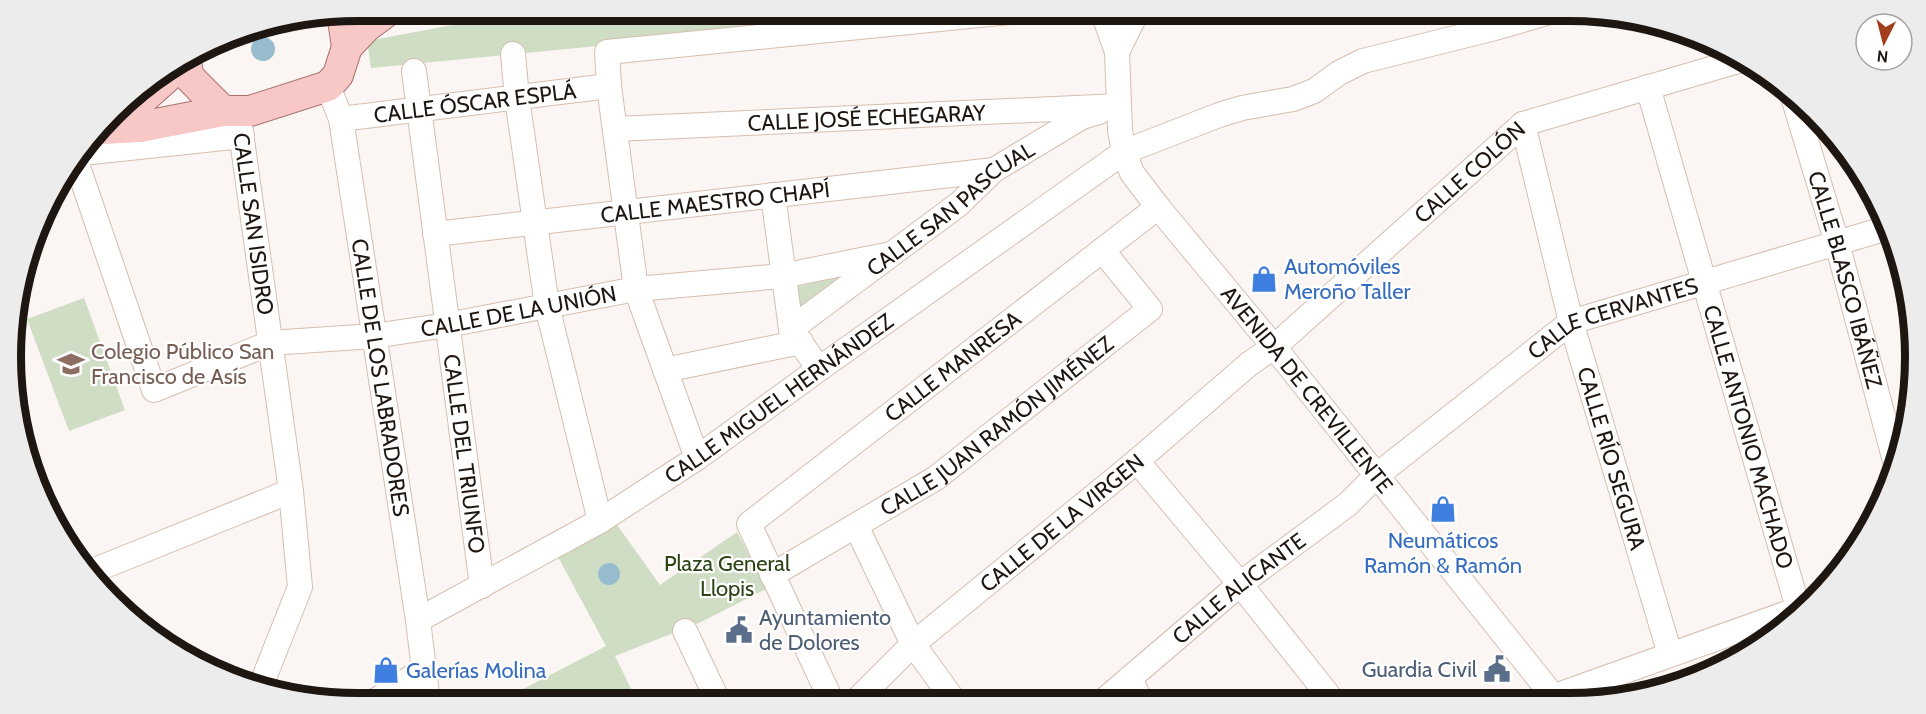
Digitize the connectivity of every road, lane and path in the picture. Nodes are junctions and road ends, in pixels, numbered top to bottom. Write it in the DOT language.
graph roads {
  1 [pos="374,21"];
  2 [pos="920,21"];
  3 [pos="1106,21"];
  4 [pos="1132,21"];
  5 [pos="1515,21"];
  6 [pos="343,22"];
  7 [pos="347,47"];
  8 [pos="1117,52"];
  9 [pos="513,54"];
  10 [pos="1731,63"];
  11 [pos="187,67"];
  12 [pos="414,71"];
  13 [pos="609,86"];
  14 [pos="328,87"];
  15 [pos="1648,87"];
  16 [pos="154,89"];
  17 [pos="517,98"];
  18 [pos="1119,106"];
  19 [pos="419,109"];
  20 [pos="1797,109"];
  21 [pos="127,112"];
  22 [pos="234,119"];
  23 [pos="341,119"];
  24 [pos="1523,124"];
  25 [pos="110,129"];
  26 [pos="615,129"];
  27 [pos="91,151"];
  28 [pos="1124,152"];
  29 [pos="79,169"];
  30 [pos="994,170"];
  31 [pos="773,195"];
  32 [pos="1158,207"];
  33 [pos="626,213"];
  34 [pos="535,223"];
  35 [pos="1880,230"];
  36 [pos="435,234"];
  37 [pos="1837,243"];
  38 [pos="1102,250"];
  39 [pos="891,254"];
  40 [pos="782,276"];
  41 [pos="1705,282"];
  42 [pos="636,289"];
  43 [pos="547,306"];
  44 [pos="1572,322"];
  45 [pos="447,325"];
  46 [pos="374,336"];
  47 [pos="796,336"];
  48 [pos="270,343"];
  49 [pos="1274,347"];
  50 [pos="819,369"];
  51 [pos="665,370"];
  52 [pos="1892,450"];
  53 [pos="696,458"];
  54 [pos="1137,461"];
  55 [pos="1376,476"];
  56 [pos="291,491"];
  57 [pos="600,521"];
  58 [pos="856,526"];
  59 [pos="96,570"];
  60 [pos="772,574"];
  61 [pos="1240,584"];
  62 [pos="482,586"];
  63 [pos="1800,602"];
  64 [pos="1784,616"];
  65 [pos="418,620"];
  66 [pos="685,631"];
  67 [pos="913,644"];
  68 [pos="1670,654"];
  69 [pos="423,670"];
  70 [pos="1130,678"];
  71 [pos="263,680"];
  72 [pos="388,693"];
  73 [pos="426,693"];
  74 [pos="714,693"];
  75 [pos="828,693"];
  76 [pos="864,693"];
  77 [pos="948,693"];
  78 [pos="1112,693"];
  79 [pos="1137,693"];
  80 [pos="1327,693"];
  81 [pos="1545,693"];
  82 [pos="1566,693"];
  1 -- 7 [label="main road"];
  2 -- 13 [label="street"];
  3 -- 8 [label="street, AVENIDA DE CREVILLENTE"];
  4 -- 8 [label="street, AVENIDA DE CREVILLENTE"];
  5 -- 28 [label="street, CALLE MIGUEL HERNÁNDEZ"];
  6 -- 7 [label="main road"];
  7 -- 14 [label="main road"];
  8 -- 18 [label="street, AVENIDA DE CREVILLENTE"];
  9 -- 17 [label="street"];
  10 -- 15 [label="street, CALLE COLÓN"];
  11 -- 22 [label="main road"];
  12 -- 19 [label="street, CALLE DEL TRIUNFO"];
  13 -- 17 [label="street, CALLE ÓSCAR ESPLÁ"];
  13 -- 26 [label="street"];
  14 -- 22 [label="main road"];
  14 -- 23 [label="street, CALLE DE LOS LABRADORES"];
  15 -- 24 [label="street, CALLE COLÓN"];
  15 -- 41 [label="street, CALLE ANTONIO MACHADO"];
  16 -- 21 [label="main road"];
  17 -- 19 [label="street, CALLE ÓSCAR ESPLÁ"];
  17 -- 34 [label="street"];
  18 -- 26 [label="street, CALLE JOSÉ ECHEGARAY"];
  18 -- 28 [label="street, AVENIDA DE CREVILLENTE"];
  18 -- 30 [label="street, CALLE SAN PASCUAL"];
  19 -- 23 [label="street, CALLE ÓSCAR ESPLÁ"];
  19 -- 36 [label="street, CALLE DEL TRIUNFO"];
  20 -- 37 [label="street, CALLE BLASCO IBÁÑEZ"];
  22 -- 25 [label="main road"];
  22 -- 27 [label="street"];
  22 -- 48 [label="street, CALLE SAN ISIDRO"];
  23 -- 46 [label="street, CALLE DE LOS LABRADORES"];
  24 -- 44 [label="street, CALLE RÍO SEGURA"];
  24 -- 49 [label="street, CALLE COLÓN"];
  26 -- 33 [label="street"];
  28 -- 32 [label="street, AVENIDA DE CREVILLENTE"];
  28 -- 50 [label="street, CALLE MIGUEL HERNÁNDEZ"];
  29 -- 48 [label="street, CALLE DE LA UNIÓN"];
  30 -- 31 [label="street, CALLE MAESTRO CHAPÍ"];
  30 -- 39 [label="street, CALLE SAN PASCUAL"];
  31 -- 33 [label="street, CALLE MAESTRO CHAPÍ"];
  31 -- 40 [label="street"];
  32 -- 38 [label="street, CALLE MANRESA"];
  32 -- 49 [label="street, AVENIDA DE CREVILLENTE"];
  33 -- 34 [label="street, CALLE MAESTRO CHAPÍ"];
  33 -- 42 [label="street"];
  34 -- 36 [label="street, CALLE MAESTRO CHAPÍ"];
  34 -- 43 [label="street"];
  35 -- 37 [label="street, CALLE CERVANTES"];
  36 -- 45 [label="street, CALLE DEL TRIUNFO"];
  37 -- 41 [label="street, CALLE CERVANTES"];
  37 -- 52 [label="street, CALLE BLASCO IBÁÑEZ"];
  38 -- 58 [label="street, CALLE JUAN RAMÓN JIMÉNEZ"];
  38 -- 60 [label="street, CALLE MANRESA"];
  39 -- 40 [label="street, CALLE DE LA UNIÓN"];
  39 -- 47 [label="street, CALLE SAN PASCUAL"];
  40 -- 42 [label="street, CALLE DE LA UNIÓN"];
  40 -- 47 [label="street"];
  41 -- 44 [label="street, CALLE CERVANTES"];
  41 -- 63 [label="street, CALLE ANTONIO MACHADO"];
  42 -- 43 [label="street, CALLE DE LA UNIÓN"];
  42 -- 51 [label="street"];
  43 -- 45 [label="street, CALLE DE LA UNIÓN"];
  43 -- 57 [label="street"];
  44 -- 55 [label="street, CALLE CERVANTES"];
  44 -- 68 [label="street, CALLE RÍO SEGURA"];
  45 -- 46 [label="street, CALLE DE LA UNIÓN"];
  45 -- 62 [label="street, CALLE DEL TRIUNFO"];
  46 -- 48 [label="street, CALLE DE LA UNIÓN"];
  46 -- 65 [label="street, CALLE DE LOS LABRADORES"];
  47 -- 50 [label="street"];
  47 -- 51 [label="street"];
  48 -- 56 [label="street, CALLE SAN ISIDRO"];
  49 -- 54 [label="street, CALLE DE LA VIRGEN"];
  49 -- 55 [label="street, AVENIDA DE CREVILLENTE"];
  50 -- 53 [label="street, CALLE MIGUEL HERNÁNDEZ"];
  51 -- 53 [label="street"];
  53 -- 57 [label="street, CALLE MIGUEL HERNÁNDEZ"];
  54 -- 61 [label="street"];
  54 -- 67 [label="street, CALLE DE LA VIRGEN"];
  55 -- 61 [label="street, CALLE ALICANTE"];
  55 -- 81 [label="street, AVENIDA DE CREVILLENTE"];
  56 -- 59 [label="street"];
  56 -- 71 [label="street, CALLE SAN ISIDRO"];
  57 -- 62 [label="street, CALLE MIGUEL HERNÁNDEZ"];
  58 -- 60 [label="street, CALLE JUAN RAMÓN JIMÉNEZ"];
  58 -- 67 [label="street"];
  60 -- 75 [label="street"];
  61 -- 70 [label="street, CALLE ALICANTE"];
  61 -- 80 [label="street"];
  62 -- 65 [label="street, CALLE MIGUEL HERNÁNDEZ"];
  64 -- 68 [label="street"];
  65 -- 69 [label="street, CALLE DE LOS LABRADORES"];
  66 -- 74 [label="street"];
  67 -- 76 [label="street, CALLE DE LA VIRGEN"];
  67 -- 77 [label="street"];
  68 -- 82 [label="street"];
  69 -- 72 [label="street"];
  69 -- 73 [label="street, CALLE DE LOS LABRADORES"];
  70 -- 78 [label="street, CALLE ALICANTE"];
  70 -- 79 [label="street"];
}
